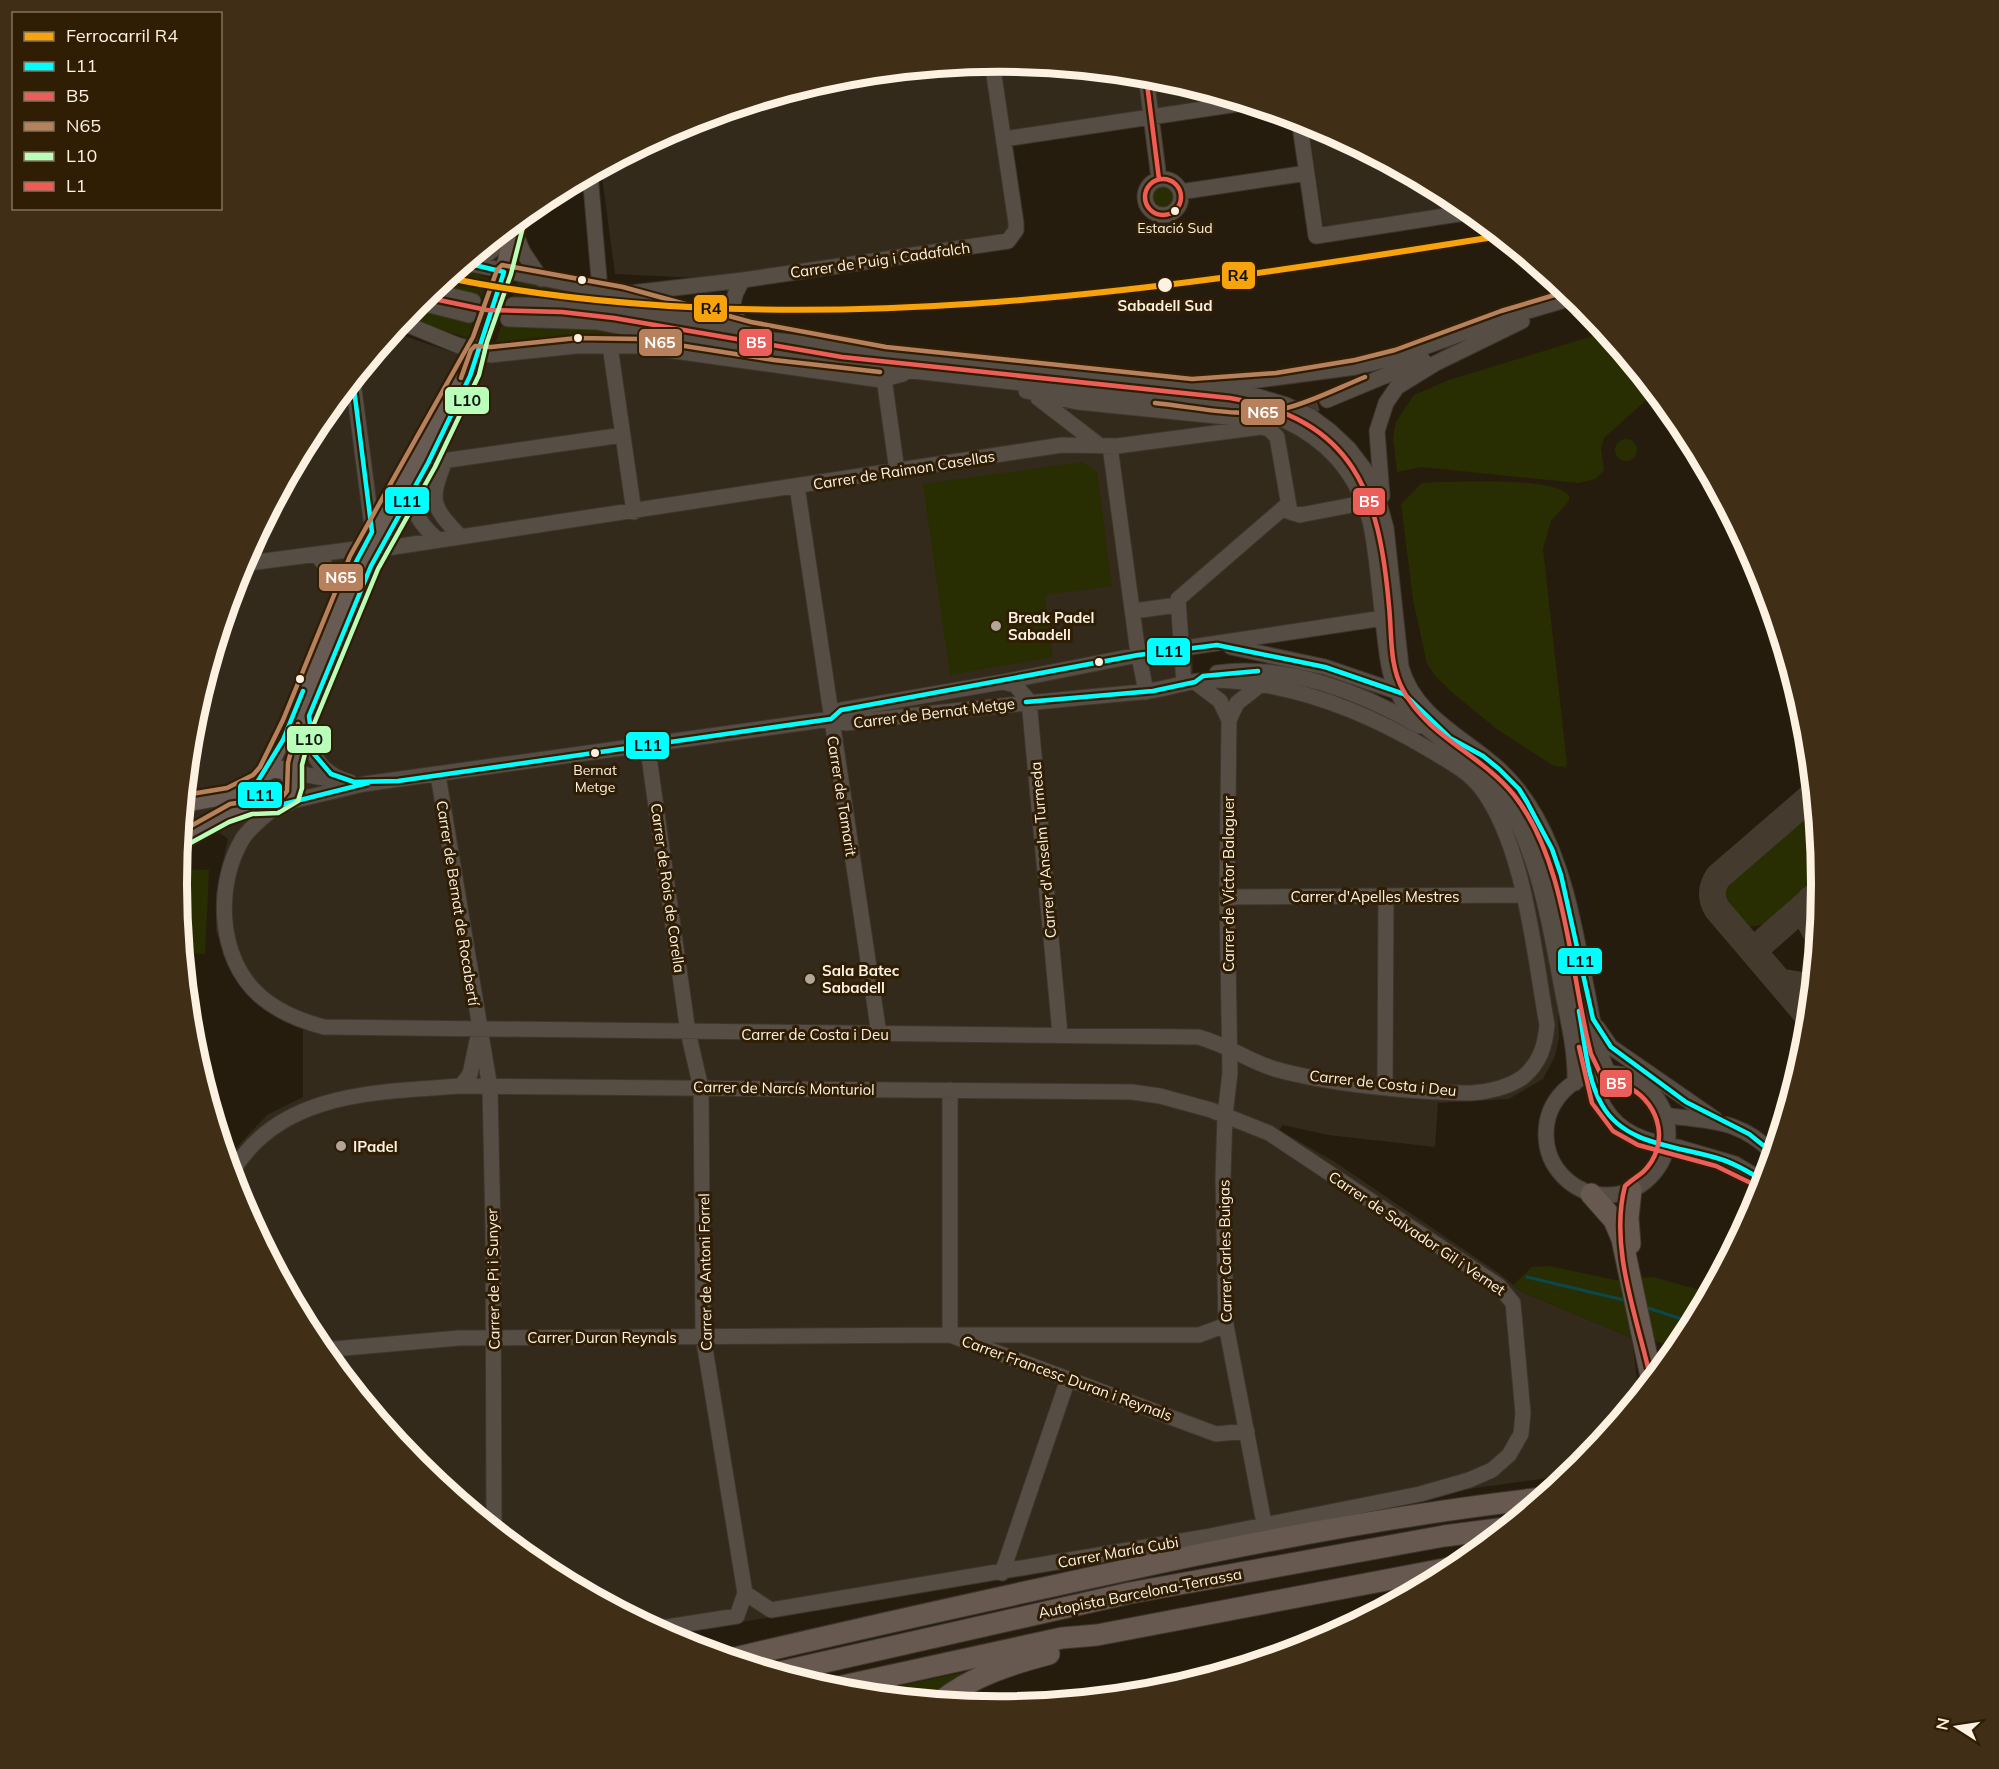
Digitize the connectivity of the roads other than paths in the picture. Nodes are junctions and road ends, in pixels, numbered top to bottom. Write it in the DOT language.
graph roads {
  1 [pos="994,72"];
  2 [pos="1147,86"];
  3 [pos="1228,105"];
  4 [pos="1151,117"];
  5 [pos="1301,130"];
  6 [pos="1004,139"];
  7 [pos="1307,173"];
  8 [pos="1159,179"];
  9 [pos="591,182"];
  10 [pos="1180,192"];
  11 [pos="1458,214"];
  12 [pos="517,232"];
  13 [pos="513,234"];
  14 [pos="503,242"];
  15 [pos="485,256"];
  16 [pos="475,265"];
  17 [pos="504,272"];
  18 [pos="541,279"];
  19 [pos="743,280"];
  20 [pos="600,290"];
  21 [pos="622,294"];
  22 [pos="441,295"];
  23 [pos="1564,301"];
  24 [pos="1565,301"];
  25 [pos="1565,302"];
  26 [pos="432,304"];
  27 [pos="411,325"];
  28 [pos="745,327"];
  29 [pos="610,346"];
  30 [pos="477,348"];
  31 [pos="885,354"];
  32 [pos="912,372"];
  33 [pos="971,378"];
  34 [pos="881,380"];
  35 [pos="1192,387"];
  36 [pos="354,391"];
  37 [pos="1031,392"];
  38 [pos="1327,400"];
  39 [pos="1236,418"];
  40 [pos="434,423"];
  41 [pos="623,435"];
  42 [pos="1104,446"];
  43 [pos="436,462"];
  44 [pos="897,471"];
  45 [pos="796,486"];
  46 [pos="410,495"];
  47 [pos="1363,503"];
  48 [pos="1288,504"];
  49 [pos="634,512"];
  50 [pos="1386,528"];
  51 [pos="461,537"];
  52 [pos="438,540"];
  53 [pos="372,543"];
  54 [pos="316,554"];
  55 [pos="254,562"];
  56 [pos="345,590"];
  57 [pos="1177,605"];
  58 [pos="1134,611"];
  59 [pos="1383,618"];
  60 [pos="1216,645"];
  61 [pos="1182,650"];
  62 [pos="1138,655"];
  63 [pos="1002,682"];
  64 [pos="1190,683"];
  65 [pos="1260,685"];
  66 [pos="1146,692"];
  67 [pos="1398,693"];
  68 [pos="1029,701"];
  69 [pos="309,716"];
  70 [pos="831,719"];
  71 [pos="1229,720"];
  72 [pos="1439,738"];
  73 [pos="647,743"];
  74 [pos="1483,756"];
  75 [pos="291,774"];
  76 [pos="438,775"];
  77 [pos="262,776"];
  78 [pos="1492,779"];
  79 [pos="357,783"];
  80 [pos="192,802"];
  81 [pos="277,804"];
  82 [pos="189,835"];
  83 [pos="1524,895"];
  84 [pos="1386,896"];
  85 [pos="1227,897"];
  86 [pos="1593,1019"];
  87 [pos="1547,1025"];
  88 [pos="480,1030"];
  89 [pos="688,1032"];
  90 [pos="879,1034"];
  91 [pos="1060,1034"];
  92 [pos="1229,1048"];
  93 [pos="1591,1065"];
  94 [pos="1609,1074"];
  95 [pos="1575,1083"];
  96 [pos="461,1086"];
  97 [pos="1385,1086"];
  98 [pos="1595,1087"];
  99 [pos="489,1088"];
  100 [pos="701,1088"];
  101 [pos="950,1090"];
  102 [pos="1225,1115"];
  103 [pos="1664,1115"];
  104 [pos="1715,1119"];
  105 [pos="1667,1143"];
  106 [pos="1768,1149"];
  107 [pos="237,1165"];
  108 [pos="1757,1177"];
  109 [pos="1631,1190"];
  110 [pos="1591,1194"];
  111 [pos="1631,1269"];
  112 [pos="1226,1325"];
  113 [pos="1646,1334"];
  114 [pos="950,1335"];
  115 [pos="703,1336"];
  116 [pos="494,1338"];
  117 [pos="333,1349"];
  118 [pos="1654,1365"];
  119 [pos="1651,1370"];
  120 [pos="1068,1379"];
  121 [pos="1247,1431"];
  122 [pos="1492,1470"];
  123 [pos="1533,1497"];
  124 [pos="1530,1499"];
  125 [pos="1495,1503"];
  126 [pos="494,1520"];
  127 [pos="1264,1523"];
  128 [pos="1493,1530"];
  129 [pos="1444,1536"];
  130 [pos="1120,1571"];
  131 [pos="1433,1571"];
  132 [pos="1002,1573"];
  133 [pos="745,1593"];
  134 [pos="670,1626"];
  135 [pos="1097,1635"];
  136 [pos="744,1656"];
  137 [pos="791,1670"];
  138 [pos="985,1676"];
  139 [pos="855,1683"];
  140 [pos="950,1695"];
  141 [pos="962,1696"];
  1 -- 6 [label="street"];
  2 -- 4 [label="street"];
  3 -- 4 [label="street"];
  4 -- 6 [label="street"];
  4 -- 8 [label="street"];
  5 -- 7 [label="street"];
  6 -- 19 [label="street, Carrer de Puig i Cadafalch"];
  7 -- 10 [label="street"];
  7 -- 11 [label="street"];
  8 -- 10 [label="street"];
  8 -- 10 [label="street"];
  9 -- 20 [label="street"];
  12 -- 18 [label="street"];
  13 -- 17 [label="main road"];
  14 -- 15 [label="street, Carrer de Puig i Cadafalch"];
  16 -- 17 [label="street, Carrer de Puig i Cadafalch"];
  17 -- 18 [label="street, Carrer de Puig i Cadafalch"];
  17 -- 30 [label="main road"];
  18 -- 20 [label="street, Carrer de Puig i Cadafalch"];
  19 -- 21 [label="street, Carrer de Puig i Cadafalch"];
  19 -- 28 [label="street"];
  20 -- 21 [label="street, Carrer de Puig i Cadafalch"];
  21 -- 28 [label="street, Carrer de Puig i Cadafalch"];
  22 -- 26 [label="street"];
  23 -- 35 [label="street"];
  24 -- 38 [label="street"];
  25 -- 50 [label="street"];
  27 -- 30 [label="street"];
  28 -- 31 [label="street, Carrer de Puig i Cadafalch"];
  29 -- 30 [label="street"];
  29 -- 34 [label="street"];
  29 -- 41 [label="street"];
  30 -- 40 [label="main road"];
  30 -- 43 [label="main road"];
  31 -- 32 [label="street"];
  31 -- 35 [label="street"];
  32 -- 33 [label="street"];
  32 -- 34 [label="street"];
  33 -- 37 [label="street"];
  33 -- 47 [label="street"];
  34 -- 44 [label="street"];
  35 -- 50 [label="street"];
  36 -- 53 [label="street"];
  37 -- 39 [label="street"];
  37 -- 42 [label="street"];
  40 -- 46 [label="street"];
  40 -- 53 [label="main road"];
  41 -- 43 [label="street"];
  41 -- 49 [label="street"];
  42 -- 44 [label="street, Carrer de Raimon Casellas"];
  42 -- 48 [label="street, Carrer de Raimon Casellas"];
  42 -- 58 [label="street"];
  43 -- 46 [label="main road"];
  43 -- 51 [label="street"];
  44 -- 45 [label="street, Carrer de Raimon Casellas"];
  45 -- 49 [label="street, Carrer de Raimon Casellas"];
  45 -- 70 [label="street, Carrer de Tamarit"];
  46 -- 52 [label="street"];
  46 -- 53 [label="main road"];
  47 -- 48 [label="street"];
  47 -- 59 [label="street"];
  48 -- 57 [label="street"];
  49 -- 51 [label="street, Carrer de Raimon Casellas"];
  50 -- 74 [label="street"];
  51 -- 52 [label="street, Carrer de Raimon Casellas"];
  52 -- 53 [label="street, Carrer de Raimon Casellas"];
  53 -- 54 [label="street, Carrer de Raimon Casellas"];
  53 -- 56 [label="main road"];
  53 -- 69 [label="main road"];
  54 -- 55 [label="street, Carrer de Raimon Casellas"];
  54 -- 56 [label="street"];
  56 -- 77 [label="main road"];
  57 -- 58 [label="street"];
  57 -- 61 [label="street"];
  58 -- 62 [label="street"];
  59 -- 60 [label="street, Carrer de Bernat Metge"];
  59 -- 67 [label="street"];
  60 -- 61 [label="street, Carrer de Bernat Metge"];
  60 -- 67 [label="street"];
  61 -- 62 [label="street, Carrer de Bernat Metge"];
  61 -- 64 [label="street"];
  62 -- 63 [label="street, Carrer de Bernat Metge"];
  62 -- 66 [label="street"];
  63 -- 68 [label="street"];
  63 -- 70 [label="street, Carrer de Bernat Metge"];
  64 -- 65 [label="street, Carrer de Bernat Metge"];
  64 -- 66 [label="street, Carrer de Bernat Metge"];
  64 -- 71 [label="street"];
  64 -- 72 [label="street, Carrer de Bernat Metge"];
  65 -- 71 [label="street"];
  65 -- 83 [label="street, Carrer de Bernat Metge"];
  66 -- 68 [label="street, Carrer de Bernat Metge"];
  67 -- 72 [label="street"];
  67 -- 74 [label="street"];
  68 -- 70 [label="street, Carrer de Bernat Metge"];
  68 -- 91 [label="street, Carrer d'Anselm Turmeda"];
  69 -- 75 [label="main road"];
  69 -- 79 [label="street"];
  70 -- 73 [label="street, Carrer de Bernat Metge"];
  70 -- 90 [label="street, Carrer de Tamarit"];
  71 -- 85 [label="street, Carrer de Víctor Balaguer"];
  72 -- 78 [label="street"];
  73 -- 76 [label="street, Carrer de Bernat Metge"];
  73 -- 89 [label="street, Carrer de Rois de Corella"];
  74 -- 86 [label="street"];
  75 -- 77 [label="main road"];
  75 -- 79 [label="street"];
  75 -- 81 [label="main road"];
  76 -- 79 [label="street, Carrer de Bernat Metge"];
  76 -- 88 [label="street, Carrer de Bernat de Rocabertí"];
  77 -- 80 [label="main road"];
  77 -- 81 [label="main road"];
  78 -- 93 [label="street"];
  78 -- 95 [label="street"];
  79 -- 81 [label="street, Carrer de Bernat Metge"];
  81 -- 82 [label="main road"];
  81 -- 88 [label="street, Carrer de Costa i Deu"];
  83 -- 84 [label="street, Carrer d'Apelles Mestres"];
  83 -- 87 [label="street, Carrer de Bernat Metge"];
  84 -- 85 [label="street, Carrer d'Apelles Mestres"];
  84 -- 97 [label="street"];
  85 -- 92 [label="street, Carrer de Víctor Balaguer"];
  86 -- 94 [label="street"];
  86 -- 104 [label="street"];
  87 -- 97 [label="street, Carrer de Costa i Deu"];
  88 -- 89 [label="street, Carrer de Costa i Deu"];
  88 -- 96 [label="street"];
  88 -- 99 [label="street, Carrer de Pi i Sunyer"];
  89 -- 90 [label="street, Carrer de Costa i Deu"];
  89 -- 100 [label="street, Carrer de Antoni Forrel"];
  90 -- 91 [label="street, Carrer de Costa i Deu"];
  91 -- 92 [label="street, Carrer de Costa i Deu"];
  92 -- 97 [label="street, Carrer de Costa i Deu"];
  92 -- 102 [label="street, Carrer Carles Buigas"];
  94 -- 95 [label="street"];
  94 -- 103 [label="street"];
  95 -- 110 [label="street"];
  96 -- 99 [label="street, Carrer de Narcís Monturiol"];
  96 -- 107 [label="street, Carrer de Narcís Monturiol"];
  98 -- 105 [label="street"];
  99 -- 100 [label="street, Carrer de Narcís Monturiol"];
  99 -- 116 [label="street, Carrer de Pi i Sunyer"];
  100 -- 101 [label="street, Carrer de Narcís Monturiol"];
  100 -- 115 [label="street, Carrer de Antoni Forrel"];
  101 -- 102 [label="street, Carrer de Narcís Monturiol"];
  101 -- 114 [label="street"];
  102 -- 112 [label="street, Carrer Carles Buigas"];
  102 -- 122 [label="street, Carrer de Salvador Gil i Vernet"];
  103 -- 104 [label="street"];
  103 -- 105 [label="street"];
  104 -- 105 [label="street"];
  104 -- 106 [label="street"];
  105 -- 108 [label="street"];
  105 -- 109 [label="street"];
  109 -- 110 [label="street"];
  109 -- 111 [label="highway"];
  110 -- 111 [label="highway"];
  111 -- 113 [label="highway"];
  112 -- 114 [label="street"];
  112 -- 121 [label="street, Carrer Carles Buigas"];
  113 -- 118 [label="highway"];
  113 -- 119 [label="highway"];
  114 -- 115 [label="street, Carrer Francesc Duran i Reynals"];
  114 -- 120 [label="street, Carrer Francesc Duran i Reynals"];
  115 -- 116 [label="street, Carrer Duran Reynals"];
  115 -- 133 [label="street, Carrer de Antoni Forrel"];
  116 -- 117 [label="street, Carrer Duran Reynals"];
  116 -- 126 [label="street, Carrer de Pi i Sunyer"];
  120 -- 121 [label="street, Carrer Francesc Duran i Reynals"];
  120 -- 132 [label="street"];
  121 -- 127 [label="street, Carrer Carles Buigas"];
  122 -- 127 [label="street, Carrer María Cubi"];
  123 -- 125 [label="highway"];
  124 -- 125 [label="highway"];
  125 -- 130 [label="highway"];
  127 -- 132 [label="street, Carrer María Cubi"];
  128 -- 129 [label="highway, Autopista Barcelona-Terrassa"];
  129 -- 130 [label="highway"];
  129 -- 137 [label="highway, Autopista Barcelona-Terrassa"];
  130 -- 136 [label="highway"];
  131 -- 135 [label="highway, Autopista Barcelona-Terrassa"];
  132 -- 133 [label="street, Carrer María Cubi"];
  133 -- 134 [label="street, Carrer de Antoni Forrel"];
  135 -- 138 [label="highway"];
  135 -- 139 [label="highway, Autopista Barcelona-Terrassa"];
  138 -- 140 [label="highway"];
  138 -- 141 [label="highway"];
}
